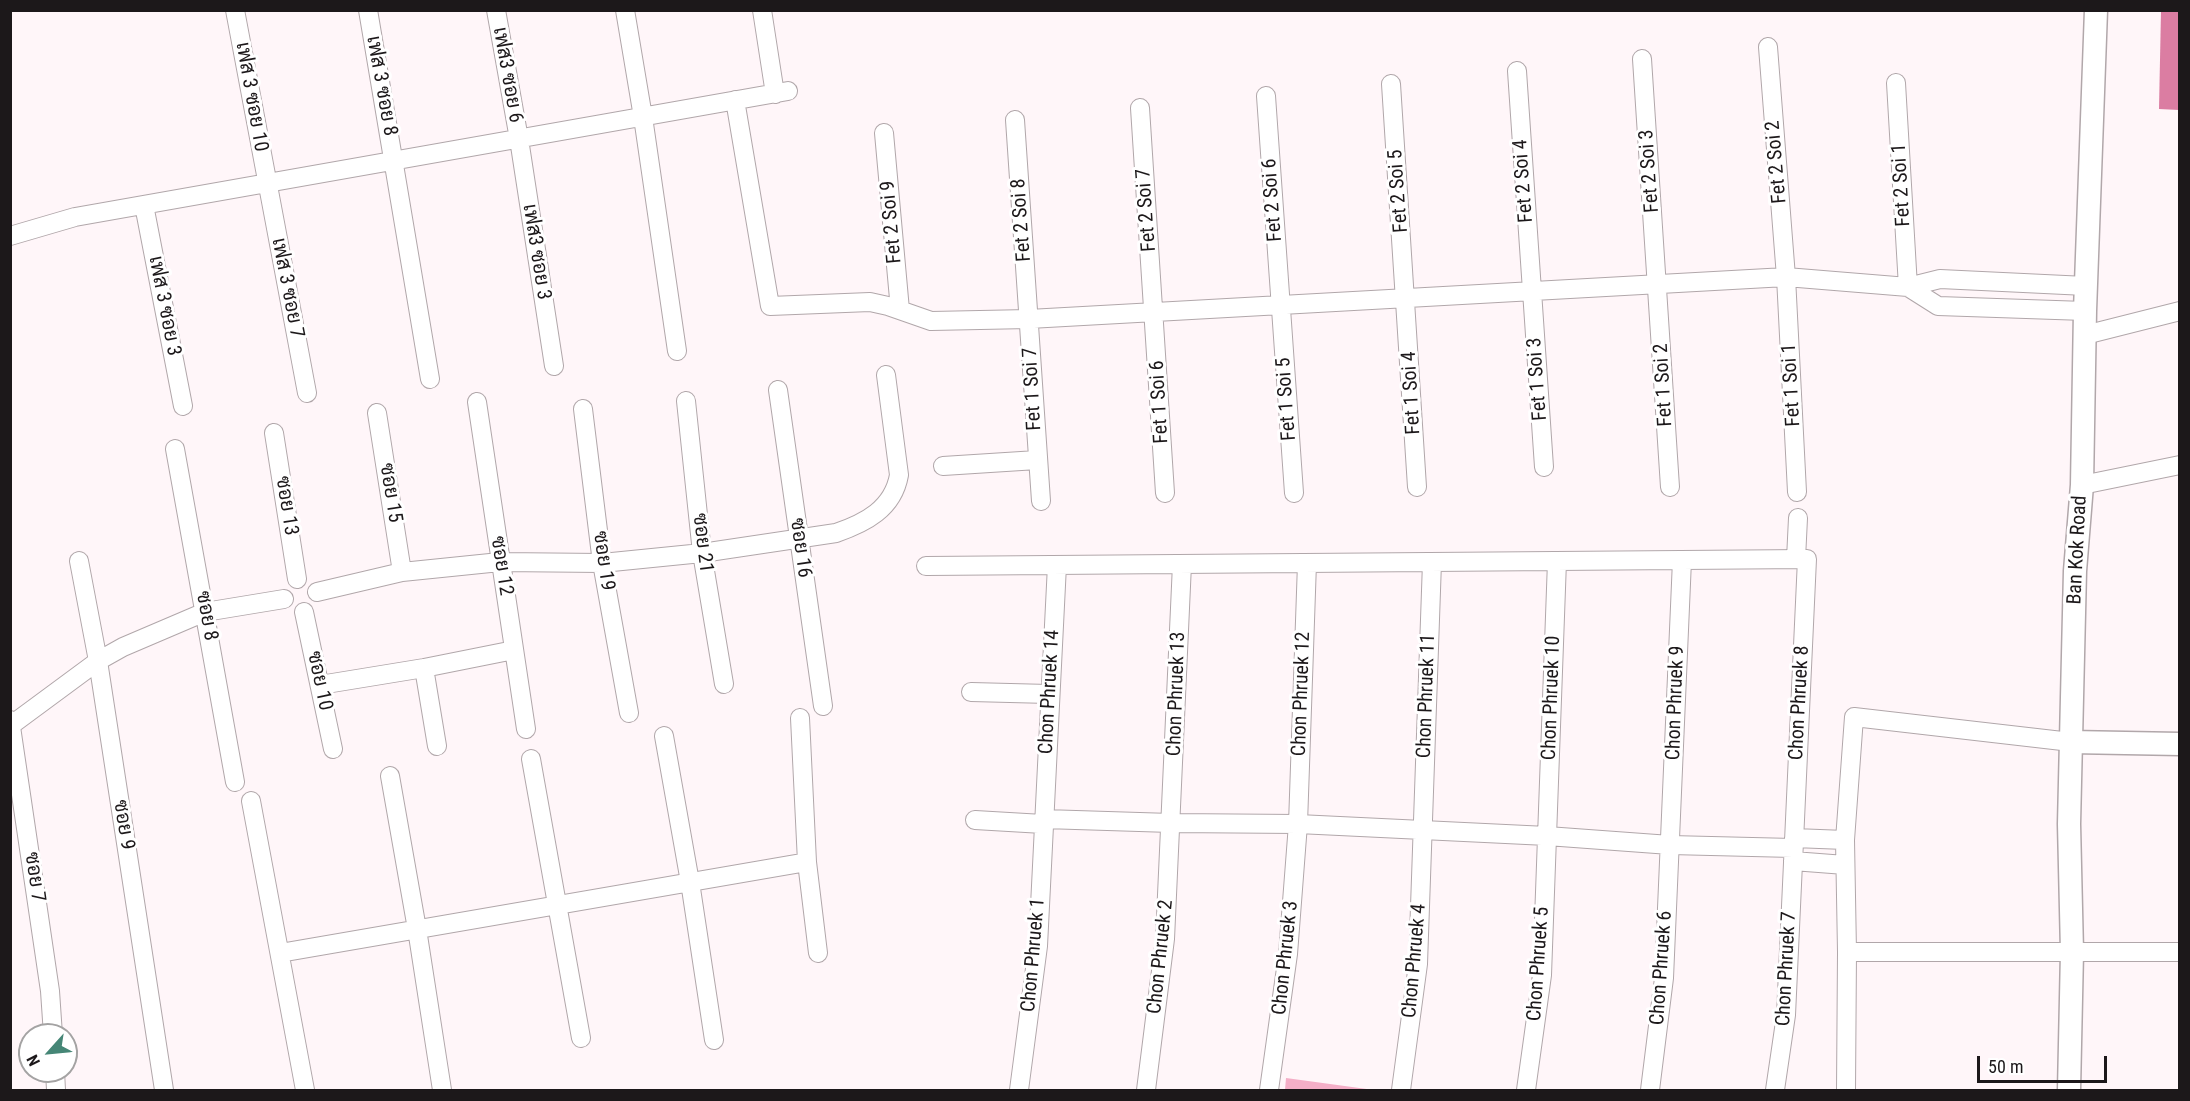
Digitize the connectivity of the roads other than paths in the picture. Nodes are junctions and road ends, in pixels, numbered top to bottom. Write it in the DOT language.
graph roads {
  1 [pos="235,10"];
  2 [pos="368,10"];
  3 [pos="496,10"];
  4 [pos="624,10"];
  5 [pos="762,10"];
  6 [pos="2097,10"];
  7 [pos="1768,46"];
  8 [pos="1642,59"];
  9 [pos="1517,71"];
  10 [pos="1896,83"];
  11 [pos="1391,84"];
  12 [pos="1266,96"];
  13 [pos="735,100"];
  14 [pos="1140,108"];
  15 [pos="643,117"];
  16 [pos="1015,120"];
  17 [pos="884,133"];
  18 [pos="519,139"];
  19 [pos="394,161"];
  20 [pos="267,183"];
  21 [pos="144,205"];
  22 [pos="10,236"];
  23 [pos="1786,277"];
  24 [pos="1658,284"];
  25 [pos="2086,286"];
  26 [pos="1908,287"];
  27 [pos="1532,291"];
  28 [pos="1406,298"];
  29 [pos="1280,305"];
  30 [pos="900,310"];
  31 [pos="2085,311"];
  32 [pos="2180,311"];
  33 [pos="1154,312"];
  34 [pos="1029,319"];
  35 [pos="2085,335"];
  36 [pos="677,351"];
  37 [pos="554,366"];
  38 [pos="886,375"];
  39 [pos="430,379"];
  40 [pos="778,390"];
  41 [pos="307,393"];
  42 [pos="686,401"];
  43 [pos="477,402"];
  44 [pos="183,406"];
  45 [pos="583,408"];
  46 [pos="377,413"];
  47 [pos="274,433"];
  48 [pos="175,449"];
  49 [pos="1037,459"];
  50 [pos="2180,465"];
  51 [pos="943,466"];
  52 [pos="1544,467"];
  53 [pos="2082,485"];
  54 [pos="1670,487"];
  55 [pos="1417,488"];
  56 [pos="1797,492"];
  57 [pos="1165,493"];
  58 [pos="1294,493"];
  59 [pos="1041,501"];
  60 [pos="1798,518"];
  61 [pos="799,538"];
  62 [pos="702,553"];
  63 [pos="1802,559"];
  64 [pos="1682,560"];
  65 [pos="79,561"];
  66 [pos="1557,561"];
  67 [pos="500,562"];
  68 [pos="1432,562"];
  69 [pos="602,563"];
  70 [pos="1307,563"];
  71 [pos="1182,564"];
  72 [pos="1057,565"];
  73 [pos="926,566"];
  74 [pos="402,573"];
  75 [pos="297,579"];
  76 [pos="317,592"];
  77 [pos="284,599"];
  78 [pos="205,612"];
  79 [pos="304,612"];
  80 [pos="514,650"];
  81 [pos="98,661"];
  82 [pos="424,668"];
  83 [pos="724,684"];
  84 [pos="320,685"];
  85 [pos="971,692"];
  86 [pos="1049,694"];
  87 [pos="823,706"];
  88 [pos="629,713"];
  89 [pos="800,718"];
  90 [pos="11,723"];
  91 [pos="526,729"];
  92 [pos="664,736"];
  93 [pos="2071,741"];
  94 [pos="2180,744"];
  95 [pos="437,746"];
  96 [pos="333,749"];
  97 [pos="531,759"];
  98 [pos="390,776"];
  99 [pos="236,782"];
  100 [pos="251,801"];
  101 [pos="975,820"];
  102 [pos="1043,821"];
  103 [pos="1171,824"];
  104 [pos="1298,825"];
  105 [pos="1422,830"];
  106 [pos="1547,836"];
  107 [pos="1845,840"];
  108 [pos="1670,845"];
  109 [pos="1793,849"];
  110 [pos="807,862"];
  111 [pos="1845,865"];
  112 [pos="690,882"];
  113 [pos="557,904"];
  114 [pos="417,929"];
  115 [pos="818,952"];
  116 [pos="1847,952"];
  117 [pos="2072,952"];
  118 [pos="2180,952"];
  119 [pos="280,953"];
  120 [pos="51,1023"];
  121 [pos="581,1038"];
  122 [pos="714,1040"];
  123 [pos="164,1090"];
  124 [pos="305,1090"];
  125 [pos="442,1090"];
  126 [pos="1019,1090"];
  127 [pos="1146,1090"];
  128 [pos="1269,1090"];
  129 [pos="1401,1090"];
  130 [pos="1526,1090"];
  131 [pos="1650,1090"];
  132 [pos="1775,1090"];
  133 [pos="1846,1090"];
  134 [pos="2069,1090"];
  1 -- 20 [label="street, เฟส 3 ซอย 10"];
  2 -- 19 [label="street, เฟส 3 ซอย 8"];
  3 -- 18 [label="street, เฟส3 ซอย 6"];
  4 -- 15 [label="street"];
  5 -- 13 [label="street"];
  6 -- 25 [label="street, Ban Kok Road"];
  7 -- 23 [label="street, Fet 2 Soi 2"];
  8 -- 24 [label="street, Fet 2 Soi 3"];
  9 -- 27 [label="street, Fet 2 Soi 4"];
  10 -- 26 [label="street, Fet 2 Soi 1"];
  11 -- 28 [label="street, Fet 2 Soi 5"];
  12 -- 29 [label="street, Fet 2 Soi 6"];
  13 -- 15 [label="street"];
  13 -- 30 [label="street"];
  14 -- 33 [label="street, Fet 2 Soi 7"];
  15 -- 18 [label="street"];
  15 -- 36 [label="street"];
  16 -- 34 [label="street, Fet 2 Soi 8"];
  17 -- 30 [label="street, Fet 2 Soi 9"];
  18 -- 19 [label="street"];
  18 -- 37 [label="street, เฟส3 ซอย 3"];
  19 -- 20 [label="street"];
  19 -- 39 [label="street, เฟส 3 ซอย 8"];
  20 -- 21 [label="street"];
  20 -- 41 [label="street, เฟส 3 ซอย 7"];
  21 -- 22 [label="street"];
  21 -- 44 [label="street, เฟส 3 ซอย 3"];
  23 -- 24 [label="street"];
  23 -- 26 [label="street"];
  23 -- 56 [label="street, Fet 1 Soi 1"];
  24 -- 27 [label="street"];
  24 -- 54 [label="street, Fet 1 Soi 2"];
  25 -- 26 [label="street"];
  25 -- 31 [label="street, Ban Kok Road"];
  26 -- 31 [label="street"];
  27 -- 28 [label="street"];
  27 -- 52 [label="street, Fet 1 Soi 3"];
  28 -- 29 [label="street"];
  28 -- 55 [label="street, Fet 1 Soi 4"];
  29 -- 33 [label="street"];
  29 -- 58 [label="street, Fet 1 Soi 5"];
  30 -- 34 [label="street"];
  31 -- 35 [label="street, Ban Kok Road"];
  32 -- 35 [label="street"];
  33 -- 34 [label="street"];
  33 -- 57 [label="street, Fet 1 Soi 6"];
  34 -- 49 [label="street, Fet 1 Soi 7"];
  35 -- 53 [label="street, Ban Kok Road"];
  38 -- 61 [label="street"];
  40 -- 61 [label="street, ซอย 16"];
  42 -- 62 [label="street, ซอย 21"];
  43 -- 67 [label="street, ซอย 12"];
  45 -- 69 [label="street, ซอย 19"];
  46 -- 74 [label="street, ซอย 15"];
  47 -- 75 [label="street, ซอย 13"];
  48 -- 78 [label="street, ซอย 8"];
  49 -- 51 [label="street, Fet 1 Soi 7"];
  49 -- 59 [label="street, Fet 1 Soi 7"];
  50 -- 53 [label="street"];
  53 -- 93 [label="street, Ban Kok Road"];
  60 -- 63 [label="street, Chon Phruek 8"];
  61 -- 62 [label="street"];
  61 -- 87 [label="street, ซอย 16"];
  62 -- 69 [label="street"];
  62 -- 83 [label="street, ซอย 21"];
  63 -- 64 [label="street"];
  63 -- 109 [label="street, Chon Phruek 8"];
  64 -- 66 [label="street"];
  64 -- 108 [label="street, Chon Phruek 9"];
  65 -- 81 [label="street, ซอย 9"];
  66 -- 68 [label="street"];
  66 -- 106 [label="street, Chon Phruek 10"];
  67 -- 69 [label="street"];
  67 -- 74 [label="street"];
  67 -- 80 [label="street, ซอย 12"];
  68 -- 70 [label="street"];
  68 -- 105 [label="street, Chon Phruek 11"];
  69 -- 88 [label="street, ซอย 19"];
  70 -- 71 [label="street"];
  70 -- 104 [label="street, Chon Phruek 12"];
  71 -- 72 [label="street"];
  71 -- 103 [label="street, Chon Phruek 13"];
  72 -- 73 [label="street"];
  72 -- 86 [label="street, Chon Phruek 14"];
  74 -- 76 [label="street"];
  75 -- 76 [label="street"];
  75 -- 77 [label="street"];
  76 -- 79 [label="street"];
  77 -- 78 [label="street"];
  77 -- 79 [label="street"];
  78 -- 81 [label="street"];
  78 -- 99 [label="street, ซอย 8"];
  79 -- 84 [label="street, ซอย 10"];
  80 -- 82 [label="street"];
  80 -- 91 [label="street, ซอย 12"];
  81 -- 90 [label="street"];
  81 -- 123 [label="street, ซอย 9"];
  82 -- 84 [label="street"];
  82 -- 95 [label="street"];
  84 -- 96 [label="street, ซอย 10"];
  85 -- 86 [label="street"];
  86 -- 102 [label="street, Chon Phruek 14"];
  89 -- 110 [label="street"];
  90 -- 120 [label="street, ซอย 7"];
  92 -- 112 [label="street"];
  93 -- 94 [label="street"];
  93 -- 107 [label="street"];
  93 -- 117 [label="street, Ban Kok Road"];
  97 -- 113 [label="street"];
  98 -- 114 [label="street"];
  100 -- 119 [label="street"];
  101 -- 102 [label="street"];
  102 -- 103 [label="street"];
  102 -- 126 [label="street, Chon Phruek 1"];
  103 -- 104 [label="street"];
  103 -- 127 [label="street, Chon Phruek 2"];
  104 -- 105 [label="street"];
  104 -- 128 [label="street, Chon Phruek 3"];
  105 -- 106 [label="street"];
  105 -- 129 [label="street, Chon Phruek 4"];
  106 -- 108 [label="street"];
  106 -- 130 [label="street, Chon Phruek 5"];
  107 -- 109 [label="street"];
  107 -- 111 [label="street"];
  108 -- 109 [label="street"];
  108 -- 131 [label="street, Chon Phruek 6"];
  109 -- 111 [label="street"];
  109 -- 132 [label="street, Chon Phruek 7"];
  110 -- 112 [label="street"];
  110 -- 115 [label="street"];
  111 -- 116 [label="street"];
  112 -- 113 [label="street"];
  112 -- 122 [label="street"];
  113 -- 114 [label="street"];
  113 -- 121 [label="street"];
  114 -- 119 [label="street"];
  114 -- 125 [label="street"];
  116 -- 117 [label="street"];
  116 -- 133 [label="street"];
  117 -- 118 [label="street"];
  117 -- 134 [label="street, Ban Kok Road"];
  119 -- 124 [label="street"];
}
